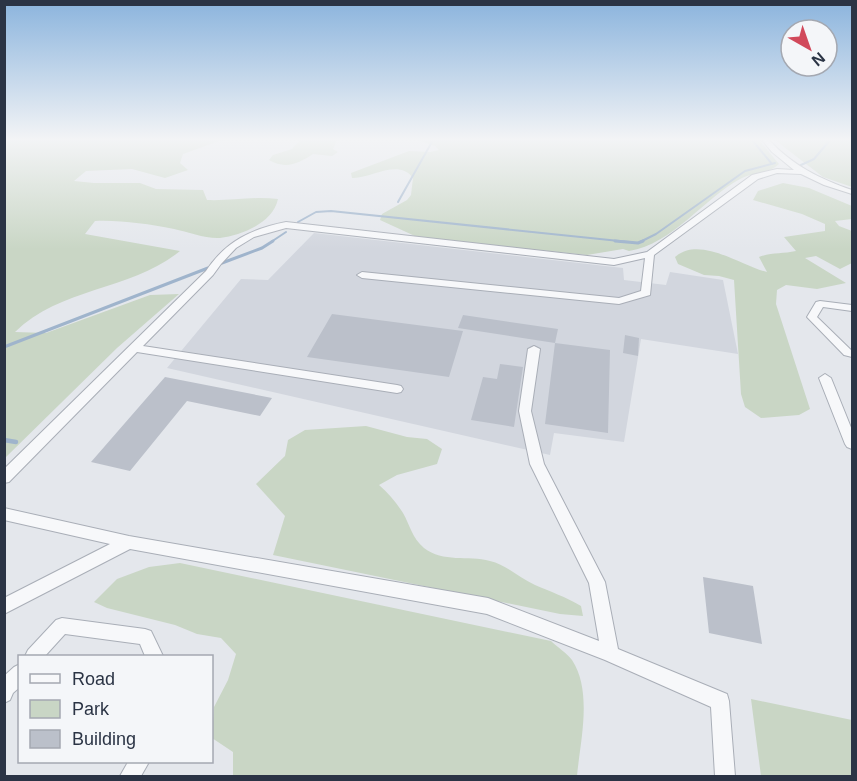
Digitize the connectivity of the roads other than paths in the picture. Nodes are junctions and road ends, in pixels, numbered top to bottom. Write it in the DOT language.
graph roads {
  1 [pos="757,176"];
  2 [pos="812,176"];
  3 [pos="852,192"];
  4 [pos="650,254"];
  5 [pos="362,275"];
  6 [pos="852,308"];
  7 [pos="135,348"];
  8 [pos="534,349"];
  9 [pos="852,354"];
  10 [pos="825,378"];
  11 [pos="396,389"];
  12 [pos="852,444"];
  13 [pos="4,477"];
  14 [pos="4,514"];
  15 [pos="129,542"];
  16 [pos="4,607"];
  17 [pos="610,654"];
  18 [pos="36,655"];
  19 [pos="153,655"];
  20 [pos="18,675"];
  21 [pos="4,694"];
  22 [pos="139,763"];
  23 [pos="130,777"];
  24 [pos="725,777"];
  1 -- 4 [label="street"];
  2 -- 3 [label="street"];
  4 -- 5 [label="street"];
  4 -- 7 [label="street"];
  6 -- 9 [label="street"];
  7 -- 11 [label="street"];
  7 -- 13 [label="street"];
  8 -- 17 [label="street"];
  10 -- 12 [label="street"];
  14 -- 15 [label="street"];
  15 -- 16 [label="street"];
  15 -- 17 [label="street"];
  17 -- 24 [label="street"];
  18 -- 19 [label="street"];
  20 -- 21 [label="street"];
  22 -- 23 [label="street"];
}
